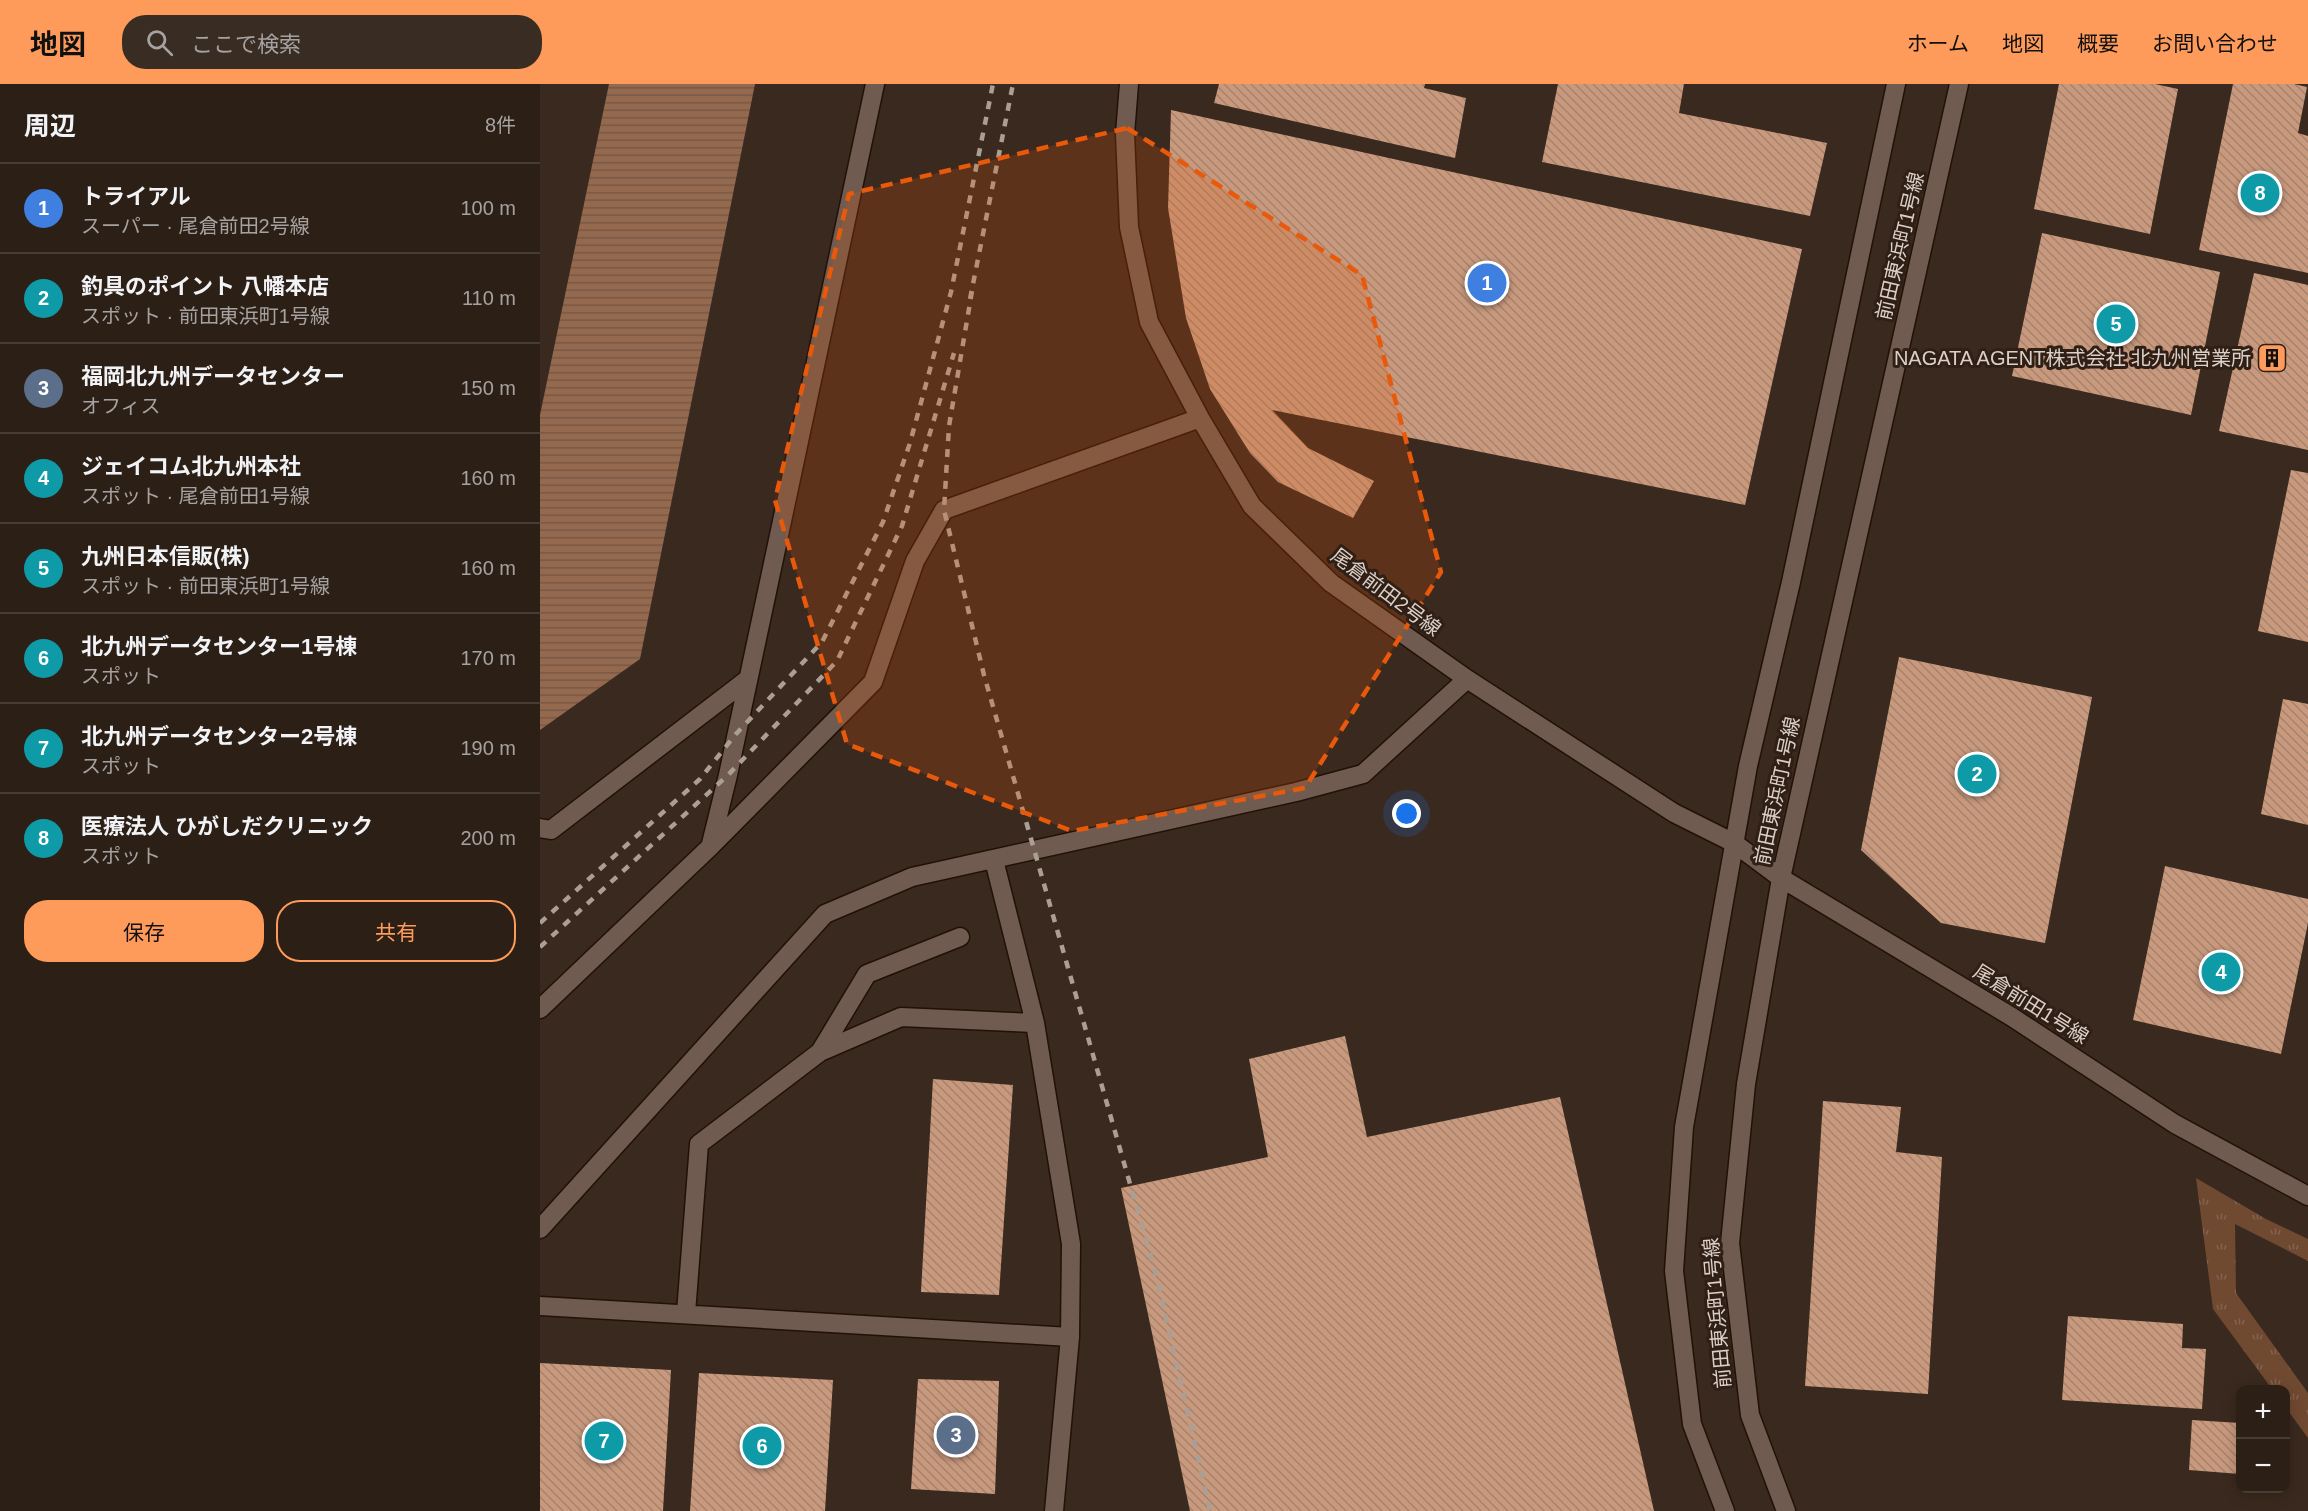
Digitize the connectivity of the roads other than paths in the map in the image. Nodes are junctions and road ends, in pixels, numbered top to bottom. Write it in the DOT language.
graph roads {
  1 [pos="875,84"];
  2 [pos="1130,84"];
  3 [pos="1896,84"];
  4 [pos="1959,84"];
  5 [pos="1200,418"];
  6 [pos="748,679"];
  7 [pos="1467,679"];
  8 [pos="540,828"];
  9 [pos="1734,843"];
  10 [pos="711,846"];
  11 [pos="994,860"];
  12 [pos="1781,878"];
  13 [pos="960,938"];
  14 [pos="540,1009"];
  15 [pos="1035,1023"];
  16 [pos="820,1052"];
  17 [pos="2308,1196"];
  18 [pos="540,1229"];
  19 [pos="540,1306"];
  20 [pos="686,1313"];
  21 [pos="1070,1337"];
  22 [pos="1054,1511"];
  23 [pos="1725,1511"];
  24 [pos="1786,1511"];
  1 -- 6 [label="street"];
  2 -- 5 [label="street, 尾倉前田2号線"];
  3 -- 9 [label="street, 前田東浜町1号線"];
  4 -- 12 [label="street, 前田東浜町1号線"];
  5 -- 7 [label="street, 尾倉前田2号線"];
  5 -- 10 [label="street"];
  6 -- 8 [label="street"];
  6 -- 10 [label="street"];
  7 -- 9 [label="street, 尾倉前田2号線"];
  7 -- 11 [label="street"];
  9 -- 12 [label="street, 尾倉前田1号線"];
  9 -- 23 [label="street, 前田東浜町1号線"];
  10 -- 14 [label="street"];
  11 -- 15 [label="street"];
  11 -- 18 [label="street"];
  12 -- 17 [label="street, 尾倉前田1号線"];
  12 -- 24 [label="street, 前田東浜町1号線"];
  13 -- 16 [label="street"];
  15 -- 16 [label="street"];
  15 -- 21 [label="street"];
  16 -- 20 [label="street"];
  19 -- 20 [label="street"];
  20 -- 21 [label="street"];
  21 -- 22 [label="street"];
}
